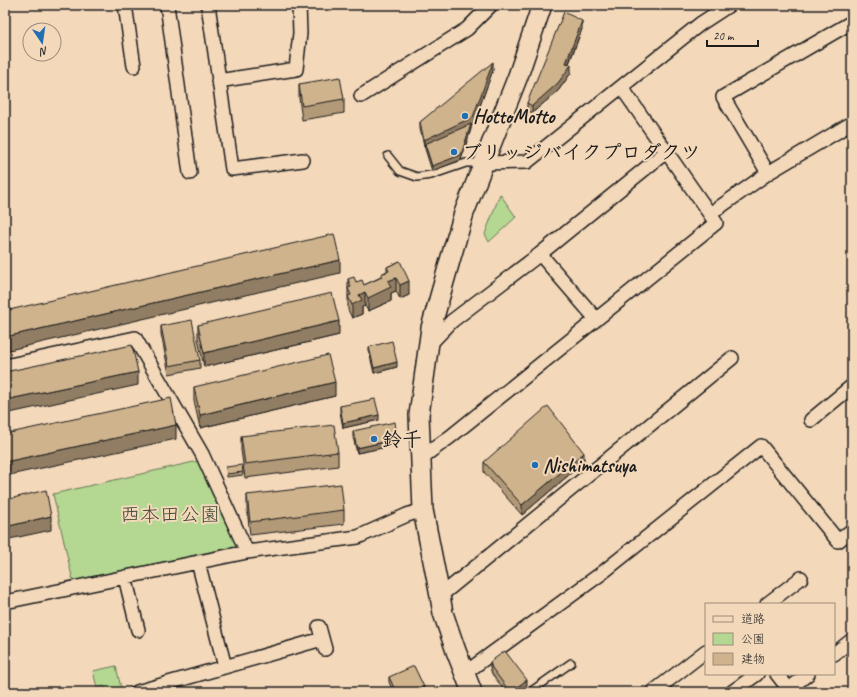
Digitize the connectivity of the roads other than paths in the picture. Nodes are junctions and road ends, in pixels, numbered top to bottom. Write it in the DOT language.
graph roads {
  1 [pos="125,5"];
  2 [pos="168,5"];
  3 [pos="208,5"];
  4 [pos="299,5"];
  5 [pos="491,5"];
  6 [pos="542,5"];
  7 [pos="729,5"];
  8 [pos="852,22"];
  9 [pos="134,66"];
  10 [pos="218,81"];
  11 [pos="622,88"];
  12 [pos="361,96"];
  13 [pos="852,123"];
  14 [pos="667,151"];
  15 [pos="388,156"];
  16 [pos="303,160"];
  17 [pos="485,163"];
  18 [pos="190,173"];
  19 [pos="768,173"];
  20 [pos="710,214"];
  21 [pos="540,254"];
  22 [pos="596,319"];
  23 [pos="429,345"];
  24 [pos="732,358"];
  25 [pos="5,366"];
  26 [pos="852,386"];
  27 [pos="811,420"];
  28 [pos="421,458"];
  29 [pos="424,510"];
  30 [pos="852,530"];
  31 [pos="247,552"];
  32 [pos="198,562"];
  33 [pos="125,577"];
  34 [pos="801,578"];
  35 [pos="440,596"];
  36 [pos="5,602"];
  37 [pos="768,603"];
  38 [pos="138,630"];
  39 [pos="322,638"];
  40 [pos="852,640"];
  41 [pos="705,652"];
  42 [pos="835,653"];
  43 [pos="571,663"];
  44 [pos="225,667"];
  45 [pos="465,673"];
  46 [pos="756,675"];
  47 [pos="778,675"];
  48 [pos="807,675"];
  49 [pos="790,691"];
  50 [pos="137,692"];
  51 [pos="472,692"];
  52 [pos="530,692"];
  53 [pos="653,692"];
  54 [pos="732,692"];
  1 -- 9 [label="street"];
  2 -- 18 [label="street"];
  3 -- 10 [label="street"];
  4 -- 10 [label="street"];
  5 -- 12 [label="street"];
  6 -- 17 [label="street"];
  7 -- 11 [label="street"];
  8 -- 19 [label="street"];
  10 -- 16 [label="street"];
  11 -- 14 [label="street"];
  11 -- 17 [label="street"];
  13 -- 19 [label="street"];
  14 -- 20 [label="street"];
  14 -- 21 [label="street"];
  15 -- 17 [label="lane"];
  17 -- 23 [label="street"];
  19 -- 20 [label="street"];
  20 -- 22 [label="street"];
  21 -- 22 [label="street"];
  21 -- 23 [label="street"];
  22 -- 28 [label="street"];
  23 -- 28 [label="street"];
  24 -- 35 [label="street"];
  25 -- 31 [label="street"];
  26 -- 27 [label="street"];
  28 -- 29 [label="street"];
  29 -- 31 [label="street"];
  29 -- 35 [label="street"];
  30 -- 45 [label="street"];
  31 -- 32 [label="street"];
  32 -- 33 [label="street"];
  32 -- 44 [label="street"];
  33 -- 36 [label="street"];
  33 -- 38 [label="street"];
  34 -- 37 [label="street"];
  35 -- 45 [label="street"];
  39 -- 44 [label="street"];
  40 -- 42 [label="street"];
  41 -- 53 [label="street"];
  43 -- 52 [label="lane"];
  44 -- 50 [label="street"];
  45 -- 51 [label="street"];
  46 -- 54 [label="street"];
  47 -- 49 [label="street"];
  48 -- 49 [label="street"];
}
